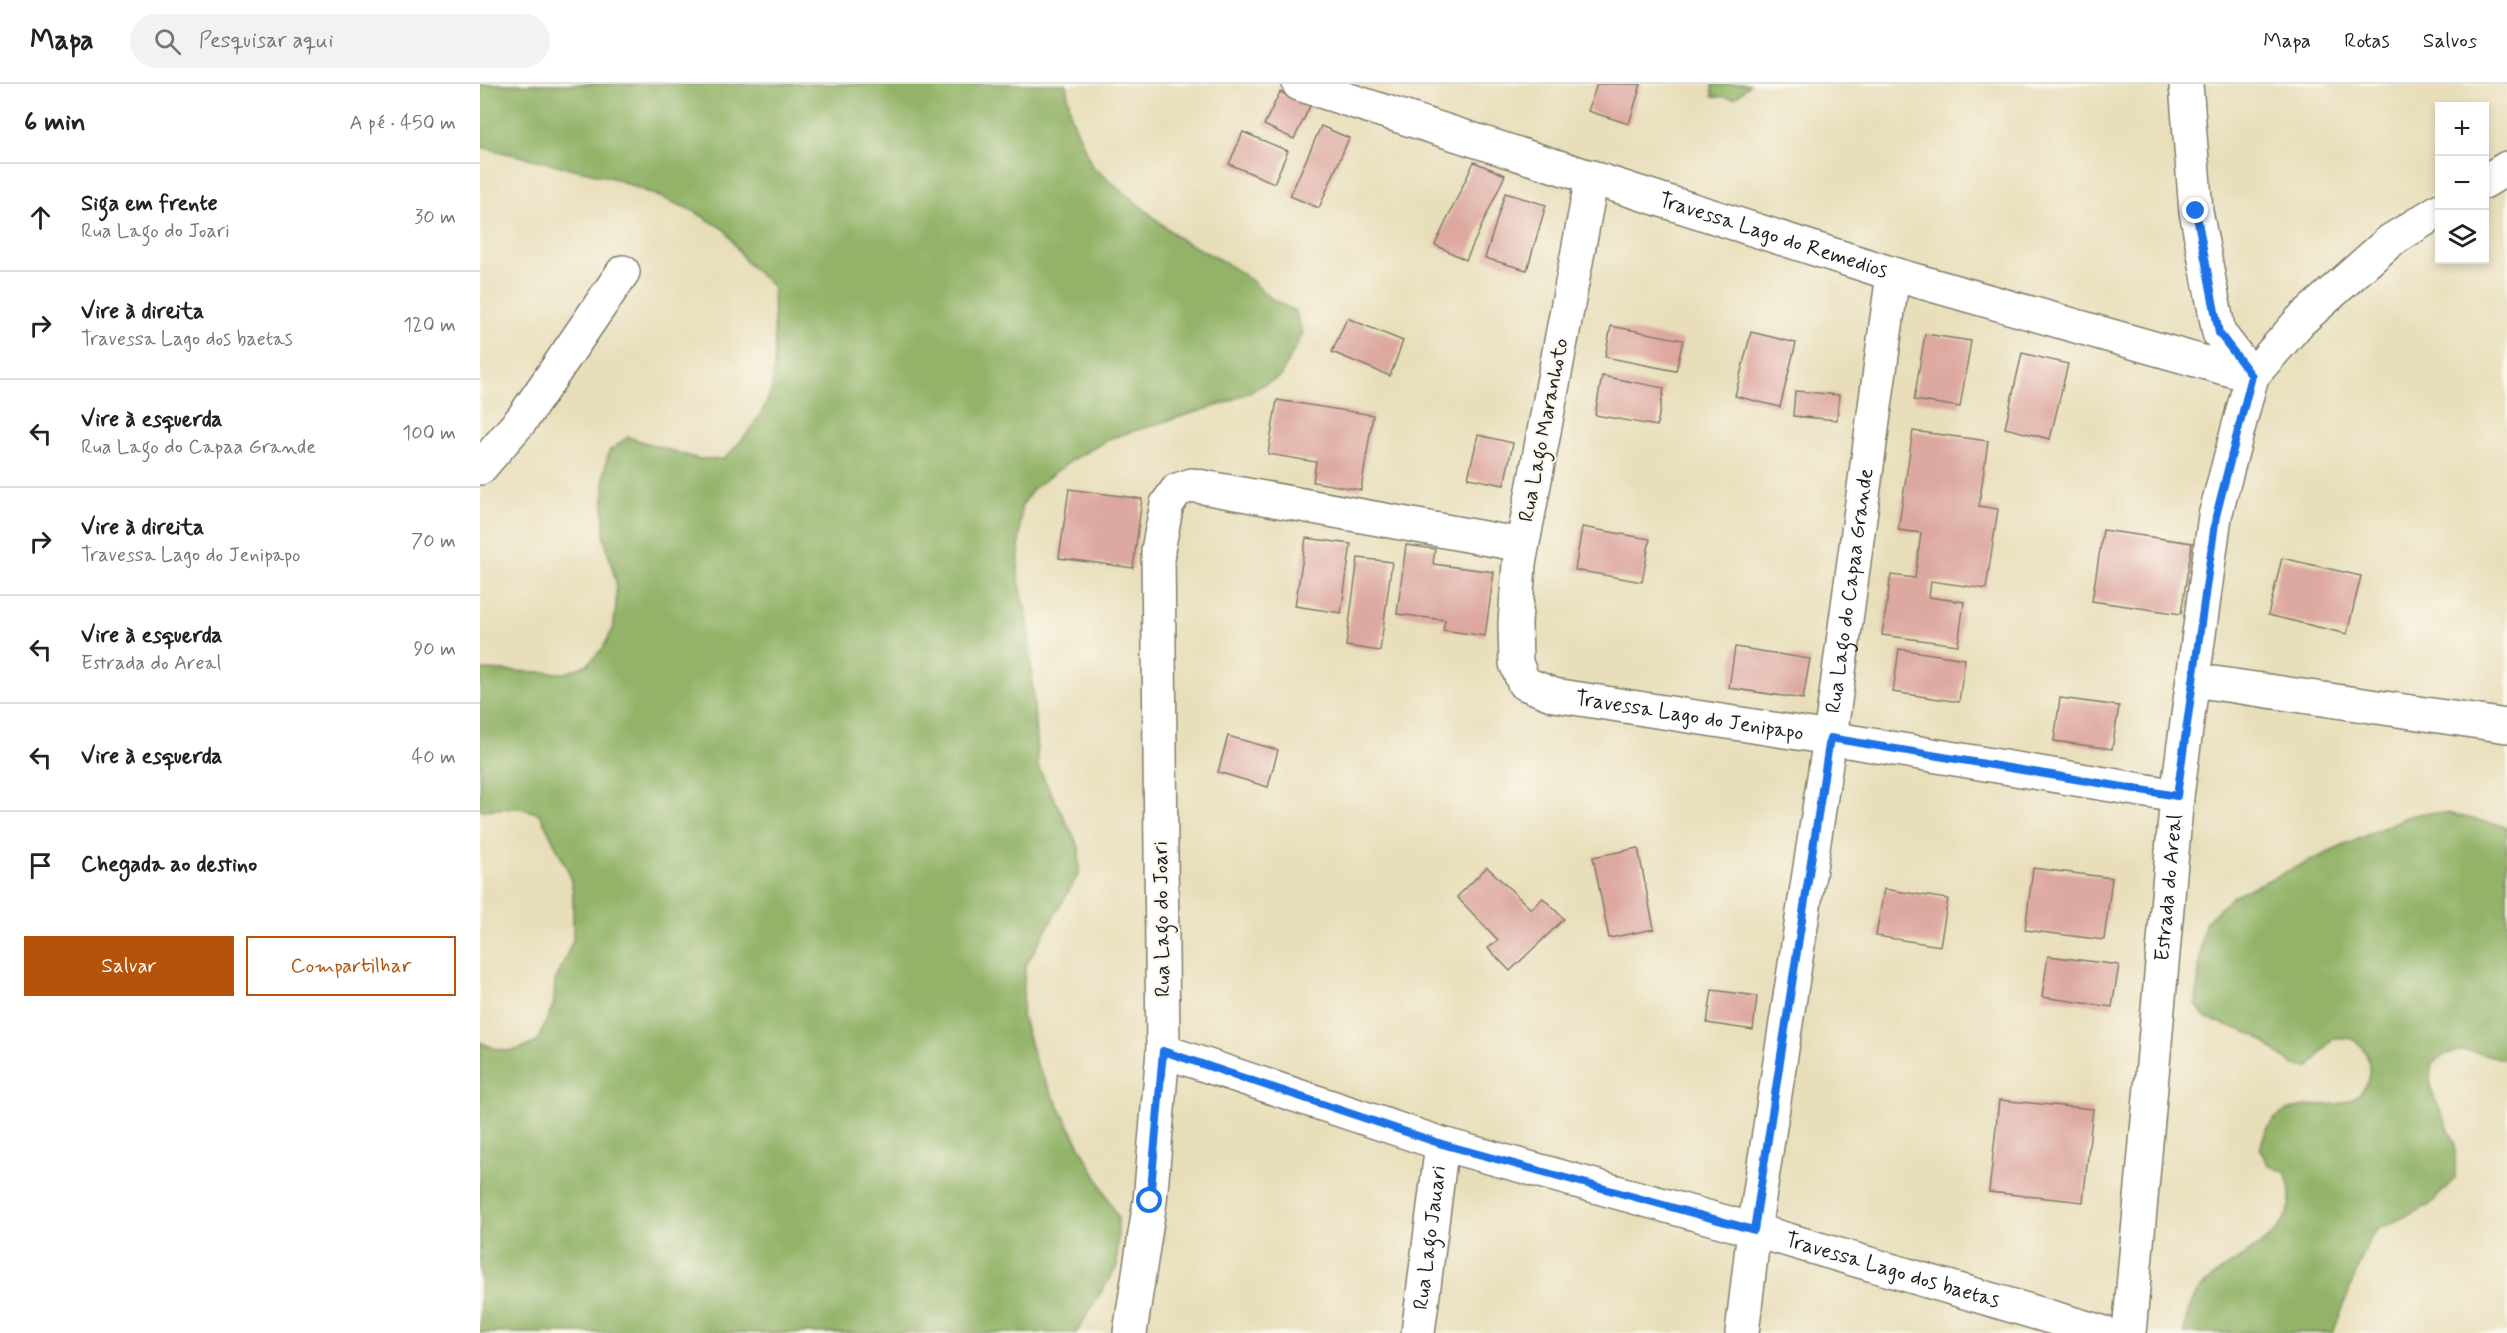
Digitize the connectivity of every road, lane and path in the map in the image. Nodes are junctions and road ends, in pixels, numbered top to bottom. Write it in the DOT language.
graph roads {
  1 [pos="1299,84"];
  2 [pos="2186,84"];
  3 [pos="2507,168"];
  4 [pos="1592,177"];
  5 [pos="2489,179"];
  6 [pos="2435,213"];
  7 [pos="623,272"];
  8 [pos="1893,274"];
  9 [pos="2252,376"];
  10 [pos="480,468"];
  11 [pos="1522,545"];
  12 [pos="2193,680"];
  13 [pos="1524,683"];
  14 [pos="2507,726"];
  15 [pos="1830,738"];
  16 [pos="2177,796"];
  17 [pos="1163,1051"];
  18 [pos="1442,1144"];
  19 [pos="1754,1230"];
  20 [pos="1130,1333"];
  21 [pos="1418,1333"];
  22 [pos="1742,1333"];
  23 [pos="2105,1333"];
  24 [pos="2128,1333"];
  1 -- 4 [label="street, Travessa Lago do Remedios"];
  2 -- 9 [label="street"];
  3 -- 5 [label="street"];
  4 -- 8 [label="street, Travessa Lago do Remedios"];
  4 -- 11 [label="street, Rua Lago Maranhoto"];
  6 -- 9 [label="street"];
  7 -- 10 [label="street"];
  8 -- 9 [label="street, Travessa Lago do Remedios"];
  8 -- 15 [label="street, Rua Lago do Capaa Grande"];
  9 -- 12 [label="street, Estrada do Areal"];
  11 -- 13 [label="street, Rua Lago Maranhoto"];
  11 -- 17 [label="street, Rua Lago do Joari"];
  12 -- 14 [label="street"];
  12 -- 16 [label="street, Estrada do Areal"];
  13 -- 15 [label="street, Travessa Lago do Jenipapo"];
  15 -- 16 [label="street, Travessa Lago do Jenipapo"];
  15 -- 19 [label="street, Rua Lago do Capaa Grande"];
  16 -- 24 [label="street, Estrada do Areal"];
  17 -- 18 [label="street, Travessa Lago dos baetas"];
  17 -- 20 [label="street, Rua Lago do Joari"];
  18 -- 19 [label="street, Travessa Lago dos baetas"];
  18 -- 21 [label="street, Rua Lago Jauari"];
  19 -- 22 [label="street, Rua Lago do Capaa Grande"];
  19 -- 23 [label="street, Travessa Lago dos baetas"];
}
